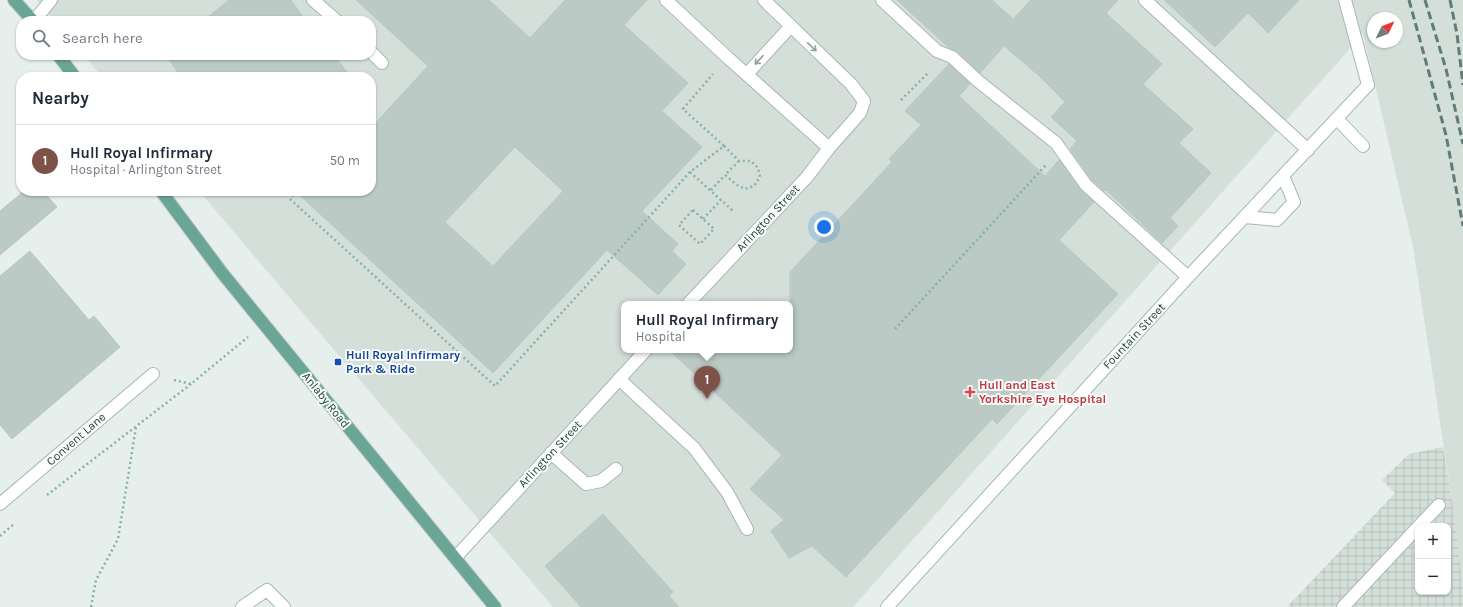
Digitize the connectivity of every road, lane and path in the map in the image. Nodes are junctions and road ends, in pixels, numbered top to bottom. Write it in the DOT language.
graph roads {
  1 [pos="14,0"];
  2 [pos="51,0"];
  3 [pos="314,0"];
  4 [pos="666,0"];
  5 [pos="764,0"];
  6 [pos="882,0"];
  7 [pos="1145,0"];
  8 [pos="1345,0"];
  9 [pos="28,16"];
  10 [pos="37,16"];
  11 [pos="332,16"];
  12 [pos="791,26"];
  13 [pos="937,51"];
  14 [pos="376,57"];
  15 [pos="62,60"];
  16 [pos="382,63"];
  17 [pos="71,72"];
  18 [pos="747,74"];
  19 [pos="704,84"];
  20 [pos="901,100"];
  21 [pos="1337,119"];
  22 [pos="1056,143"];
  23 [pos="724,146"];
  24 [pos="1363,146"];
  25 [pos="829,148"];
  26 [pos="1308,150"];
  27 [pos="739,160"];
  28 [pos="690,172"];
  29 [pos="725,175"];
  30 [pos="1283,176"];
  31 [pos="711,190"];
  32 [pos="165,196"];
  33 [pos="292,196"];
  34 [pos="721,200"];
  35 [pos="733,211"];
  36 [pos="1245,217"];
  37 [pos="703,219"];
  38 [pos="1188,277"];
  39 [pos="691,301"];
  40 [pos="264,324"];
  41 [pos="895,330"];
  42 [pos="643,353"];
  43 [pos="153,374"];
  44 [pos="619,379"];
  45 [pos="191,384"];
  46 [pos="136,426"];
  47 [pos="551,453"];
  48 [pos="616,469"];
  49 [pos="43,499"];
  50 [pos="0,504"];
  51 [pos="1440,504"];
  52 [pos="1423,523"];
  53 [pos="747,529"];
  54 [pos="1415,531"];
  55 [pos="455,558"];
  56 [pos="91,607"];
  57 [pos="242,607"];
  58 [pos="284,607"];
  59 [pos="495,607"];
  60 [pos="886,607"];
  61 [pos="1342,607"];
  1 -- 9 [label="main road"];
  2 -- 10 [label="street"];
  3 -- 11 [label="street"];
  4 -- 18 [label="street"];
  5 -- 12 [label="street"];
  6 -- 13 [label="street"];
  7 -- 26 [label="street"];
  8 -- 21 [label="street, Fountain Street"];
  12 -- 18 [label="street, one-way"];
  12 -- 25 [label="street, Arlington Street, one-way"];
  13 -- 20 [label="path"];
  13 -- 22 [label="street"];
  14 -- 16 [label="street"];
  15 -- 17 [label="main road"];
  18 -- 25 [label="street"];
  19 -- 23 [label="path"];
  21 -- 24 [label="street"];
  21 -- 26 [label="street, Fountain Street"];
  22 -- 38 [label="street"];
  22 -- 41 [label="path"];
  23 -- 27 [label="path"];
  23 -- 28 [label="path"];
  25 -- 39 [label="street, Arlington Street"];
  26 -- 30 [label="street, Fountain Street"];
  27 -- 29 [label="path"];
  27 -- 29 [label="path"];
  28 -- 31 [label="path"];
  28 -- 33 [label="path"];
  29 -- 31 [label="path"];
  30 -- 36 [label="street, Fountain Street"];
  30 -- 36 [label="street"];
  31 -- 34 [label="path"];
  32 -- 40 [label="main road, Anlaby Road"];
  34 -- 35 [label="path"];
  34 -- 37 [label="path"];
  36 -- 38 [label="street, Fountain Street"];
  37 -- 37 [label="path"];
  38 -- 60 [label="street, Fountain Street"];
  40 -- 45 [label="path"];
  40 -- 55 [label="main road, Anlaby Road"];
  42 -- 44 [label="street, Arlington Street"];
  43 -- 45 [label="path"];
  43 -- 50 [label="street, Convent Lane"];
  44 -- 47 [label="street, Arlington Street"];
  44 -- 53 [label="street"];
  45 -- 46 [label="path"];
  46 -- 49 [label="path"];
  46 -- 56 [label="path"];
  47 -- 48 [label="street"];
  47 -- 55 [label="street, Arlington Street"];
  51 -- 52 [label="street"];
  54 -- 61 [label="street"];
  55 -- 59 [label="main road, Anlaby Road"];
  57 -- 58 [label="street"];
}
